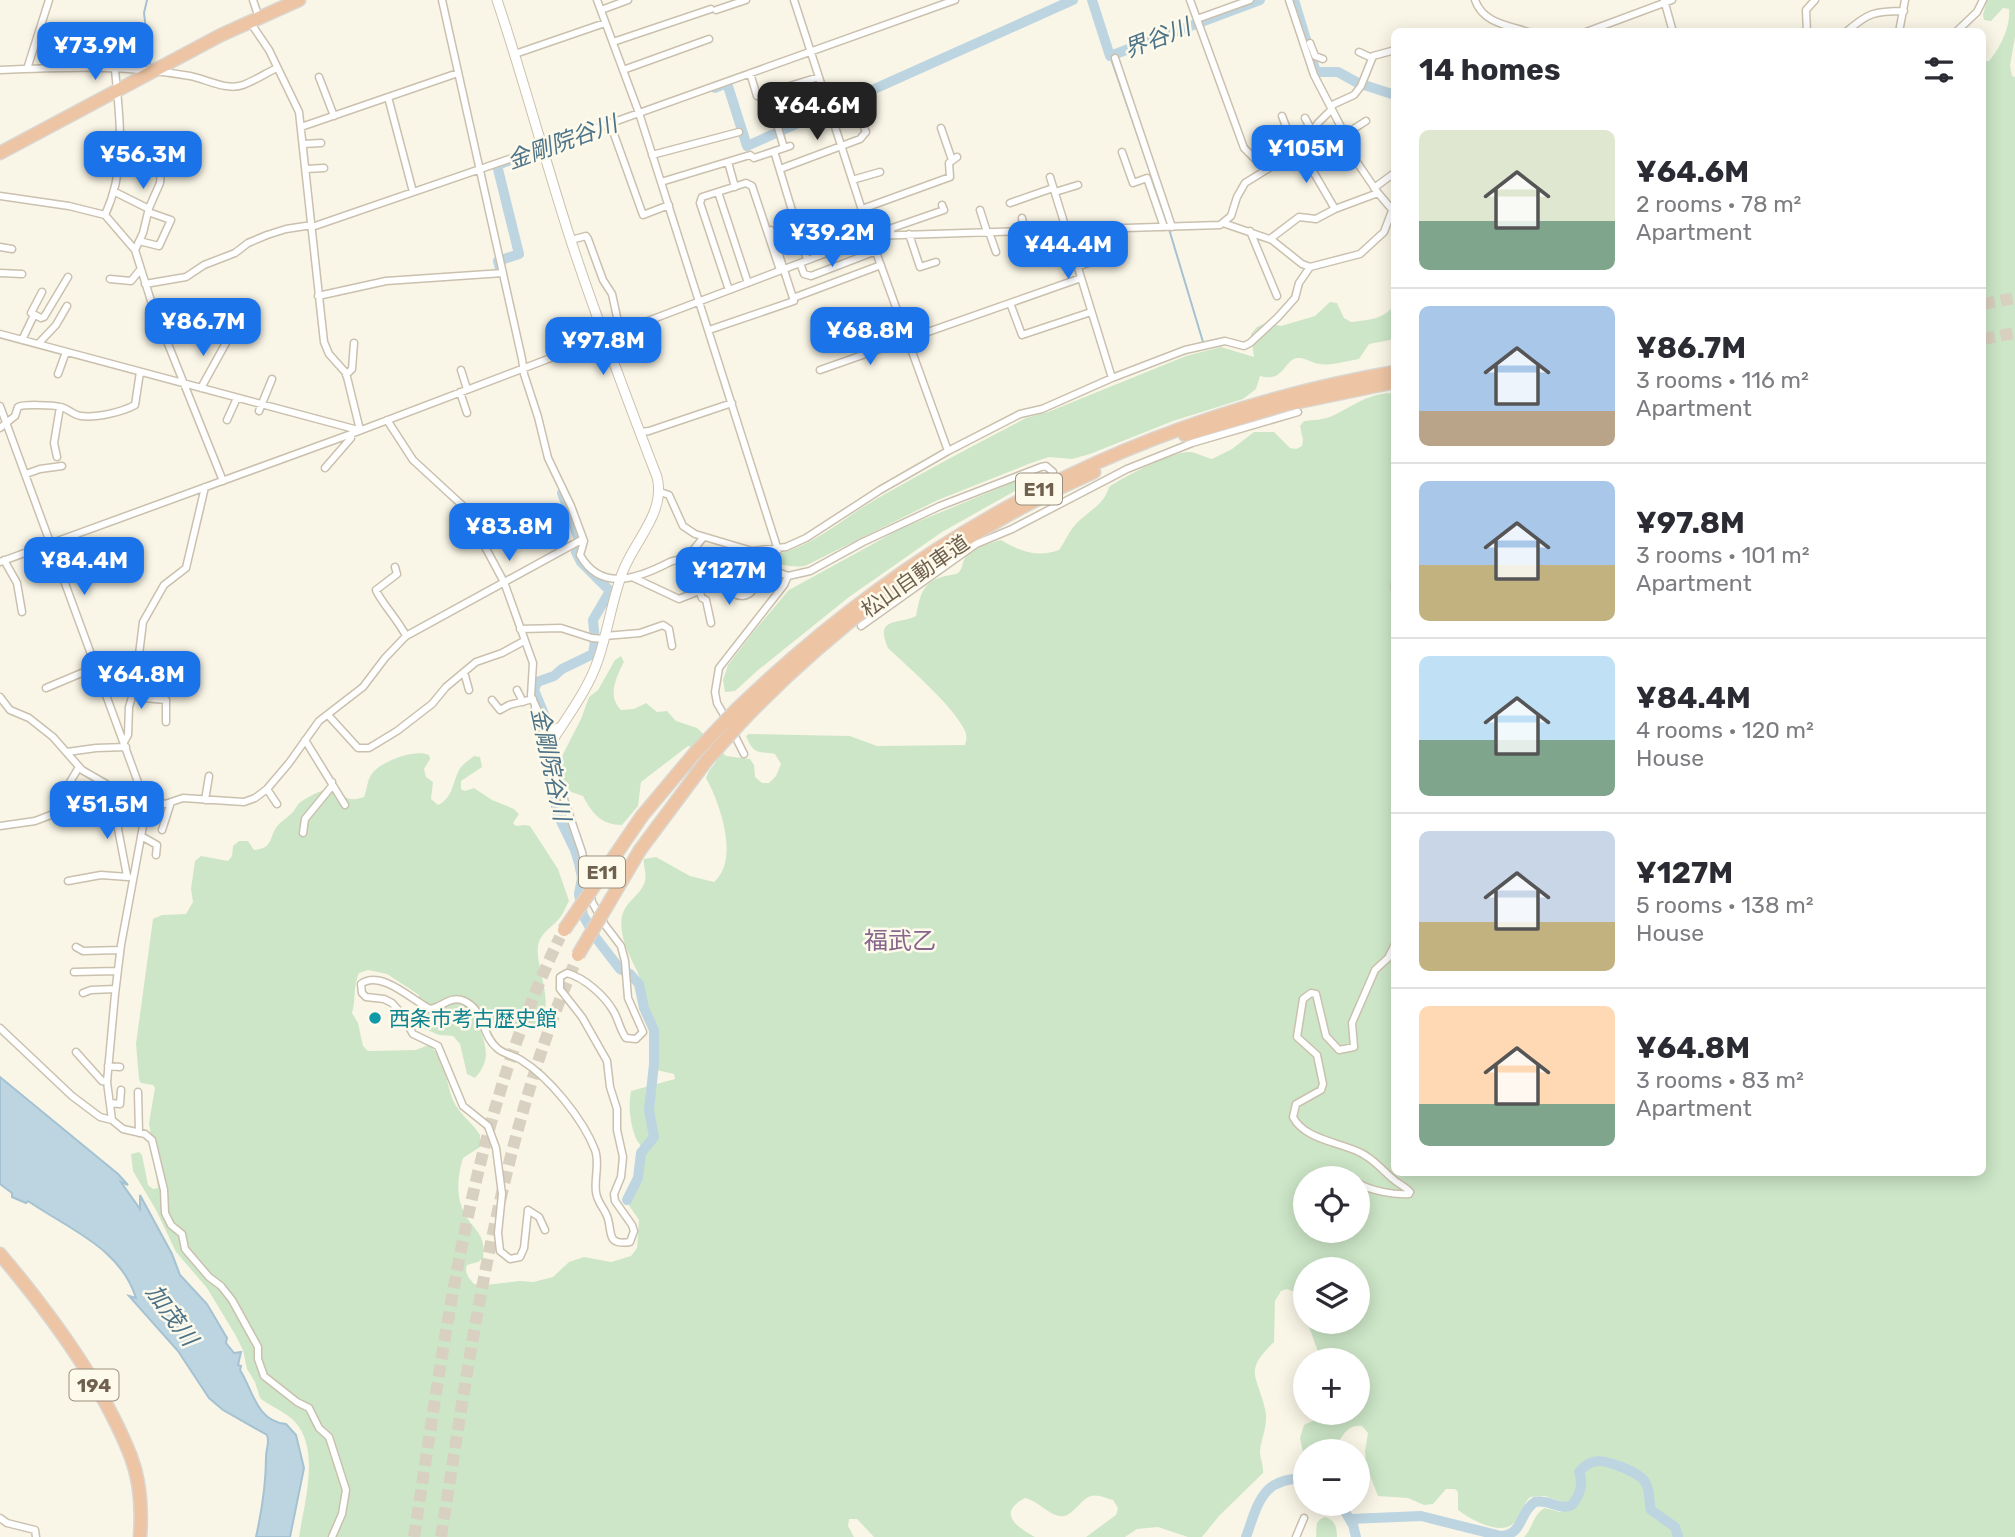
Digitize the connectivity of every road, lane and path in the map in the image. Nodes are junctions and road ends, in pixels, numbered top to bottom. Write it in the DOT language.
graph roads {
  1 [pos="49,0"];
  2 [pos="253,0"];
  3 [pos="299,0"];
  4 [pos="442,0"];
  5 [pos="498,0"];
  6 [pos="597,0"];
  7 [pos="628,0"];
  8 [pos="746,0"];
  9 [pos="794,0"];
  10 [pos="923,0"];
  11 [pos="955,0"];
  12 [pos="1190,0"];
  13 [pos="1250,0"];
  14 [pos="1289,0"];
  15 [pos="1475,0"];
  16 [pos="1815,0"];
  17 [pos="1905,0"];
  18 [pos="1983,0"];
  19 [pos="1667,1"];
  20 [pos="601,10"];
  21 [pos="925,10"];
  22 [pos="1904,11"];
  23 [pos="254,20"];
  24 [pos="1198,21"];
  25 [pos="606,23"];
  26 [pos="1516,28"];
  27 [pos="1596,28"];
  28 [pos="1672,28"];
  29 [pos="1807,28"];
  30 [pos="1850,28"];
  31 [pos="1900,28"];
  32 [pos="1960,28"];
  33 [pos="709,39"];
  34 [pos="612,42"];
  35 [pos="1310,43"];
  36 [pos="811,51"];
  37 [pos="1391,51"];
  38 [pos="1359,52"];
  39 [pos="516,54"];
  40 [pos="1311,57"];
  41 [pos="1115,58"];
  42 [pos="1372,58"];
  43 [pos="1323,59"];
  44 [pos="277,68"];
  45 [pos="27,69"];
  46 [pos="115,69"];
  47 [pos="0,70"];
  48 [pos="623,70"];
  49 [pos="150,72"];
  50 [pos="458,73"];
  51 [pos="750,73"];
  52 [pos="319,77"];
  53 [pos="819,77"];
  54 [pos="117,89"];
  55 [pos="388,97"];
  56 [pos="1331,108"];
  57 [pos="639,113"];
  58 [pos="334,116"];
  59 [pos="860,117"];
  60 [pos="1282,117"];
  61 [pos="1305,118"];
  62 [pos="776,121"];
  63 [pos="1366,121"];
  64 [pos="611,124"];
  65 [pos="301,127"];
  66 [pos="941,128"];
  67 [pos="1312,131"];
  68 [pos="738,132"];
  69 [pos="1344,135"];
  70 [pos="1334,136"];
  71 [pos="321,143"];
  72 [pos="303,145"];
  73 [pos="122,147"];
  74 [pos="544,147"];
  75 [pos="841,147"];
  76 [pos="774,151"];
  77 [pos="1298,151"];
  78 [pos="1122,152"];
  79 [pos="0,153"];
  80 [pos="652,155"];
  81 [pos="89,157"];
  82 [pos="728,162"];
  83 [pos="119,167"];
  84 [pos="324,168"];
  85 [pos="306,169"];
  86 [pos="480,169"];
  87 [pos="780,169"];
  88 [pos="1265,169"];
  89 [pos="880,172"];
  90 [pos="1391,176"];
  91 [pos="1050,177"];
  92 [pos="852,180"];
  93 [pos="755,181"];
  94 [pos="661,182"];
  95 [pos="1078,184"];
  96 [pos="735,187"];
  97 [pos="1054,190"];
  98 [pos="1376,190"];
  99 [pos="116,192"];
  100 [pos="413,192"];
  101 [pos="718,192"];
  102 [pos="1,199"];
  103 [pos="1010,203"];
  104 [pos="669,205"];
  105 [pos="942,205"];
  106 [pos="1391,207"];
  107 [pos="862,209"];
  108 [pos="1335,209"];
  109 [pos="980,210"];
  110 [pos="148,211"];
  111 [pos="105,215"];
  112 [pos="1391,217"];
  113 [pos="1022,218"];
  114 [pos="1223,223"];
  115 [pos="312,226"];
  116 [pos="1168,227"];
  117 [pos="1066,230"];
  118 [pos="1023,231"];
  119 [pos="1250,231"];
  120 [pos="988,232"];
  121 [pos="890,234"];
  122 [pos="909,234"];
  123 [pos="871,236"];
  124 [pos="1270,239"];
  125 [pos="571,240"];
  126 [pos="139,241"];
  127 [pos="0,247"];
  128 [pos="1027,247"];
  129 [pos="12,249"];
  130 [pos="135,250"];
  131 [pos="876,251"];
  132 [pos="1122,251"];
  133 [pos="996,252"];
  134 [pos="804,261"];
  135 [pos="936,262"];
  136 [pos="881,265"];
  137 [pos="1077,267"];
  138 [pos="1310,267"];
  139 [pos="140,270"];
  140 [pos="782,270"];
  141 [pos="0,273"];
  142 [pos="503,273"];
  143 [pos="22,274"];
  144 [pos="68,277"];
  145 [pos="110,278"];
  146 [pos="1081,278"];
  147 [pos="748,283"];
  148 [pos="145,284"];
  149 [pos="729,290"];
  150 [pos="42,292"];
  151 [pos="318,296"];
  152 [pos="1277,296"];
  153 [pos="793,298"];
  154 [pos="699,301"];
  155 [pos="1010,303"];
  156 [pos="67,306"];
  157 [pos="1091,312"];
  158 [pos="34,315"];
  159 [pos="709,330"];
  160 [pos="620,331"];
  161 [pos="0,334"];
  162 [pos="606,337"];
  163 [pos="906,339"];
  164 [pos="22,340"];
  165 [pos="354,343"];
  166 [pos="38,344"];
  167 [pos="227,345"];
  168 [pos="66,352"];
  169 [pos="523,368"];
  170 [pos="461,370"];
  171 [pos="820,370"];
  172 [pos="140,372"];
  173 [pos="1391,373"];
  174 [pos="58,374"];
  175 [pos="346,375"];
  176 [pos="1112,377"];
  177 [pos="272,379"];
  178 [pos="1391,383"];
  179 [pos="185,384"];
  180 [pos="203,389"];
  181 [pos="467,389"];
  182 [pos="460,392"];
  183 [pos="237,398"];
  184 [pos="732,403"];
  185 [pos="0,407"];
  186 [pos="60,407"];
  187 [pos="260,408"];
  188 [pos="1297,412"];
  189 [pos="467,413"];
  190 [pos="227,420"];
  191 [pos="387,420"];
  192 [pos="7,423"];
  193 [pos="0,428"];
  194 [pos="356,431"];
  195 [pos="639,432"];
  196 [pos="948,451"];
  197 [pos="57,457"];
  198 [pos="62,466"];
  199 [pos="325,468"];
  200 [pos="1053,472"];
  201 [pos="26,474"];
  202 [pos="223,481"];
  203 [pos="205,487"];
  204 [pos="660,492"];
  205 [pos="1063,493"];
  206 [pos="1067,501"];
  207 [pos="704,537"];
  208 [pos="581,540"];
  209 [pos="51,544"];
  210 [pos="778,550"];
  211 [pos="747,551"];
  212 [pos="573,554"];
  213 [pos="2,561"];
  214 [pos="395,567"];
  215 [pos="788,576"];
  216 [pos="625,577"];
  217 [pos="504,582"];
  218 [pos="22,612"];
  219 [pos="711,623"];
  220 [pos="390,626"];
  221 [pos="861,626"];
  222 [pos="402,627"];
  223 [pos="520,629"];
  224 [pos="406,636"];
  225 [pos="604,638"];
  226 [pos="524,641"];
  227 [pos="672,646"];
  228 [pos="96,667"];
  229 [pos="464,672"];
  230 [pos="46,688"];
  231 [pos="134,690"];
  232 [pos="469,690"];
  233 [pos="517,690"];
  234 [pos="492,700"];
  235 [pos="1,702"];
  236 [pos="523,702"];
  237 [pos="534,702"];
  238 [pos="328,715"];
  239 [pos="740,715"];
  240 [pos="166,722"];
  241 [pos="562,726"];
  242 [pos="541,727"];
  243 [pos="305,740"];
  244 [pos="125,744"];
  245 [pos="550,744"];
  246 [pos="67,752"];
  247 [pos="744,754"];
  248 [pos="79,767"];
  249 [pos="209,776"];
  250 [pos="332,782"];
  251 [pos="267,789"];
  252 [pos="130,792"];
  253 [pos="143,796"];
  254 [pos="205,800"];
  255 [pos="171,802"];
  256 [pos="117,803"];
  257 [pos="277,804"];
  258 [pos="345,804"];
  259 [pos="76,806"];
  260 [pos="0,826"];
  261 [pos="162,830"];
  262 [pos="303,833"];
  263 [pos="141,836"];
  264 [pos="156,855"];
  265 [pos="127,876"];
  266 [pos="68,881"];
  267 [pos="132,884"];
  268 [pos="562,933"];
  269 [pos="76,947"];
  270 [pos="120,950"];
  271 [pos="1391,952"];
  272 [pos="576,960"];
  273 [pos="117,971"];
  274 [pos="74,972"];
  275 [pos="116,989"];
  276 [pos="83,993"];
  277 [pos="0,1028"];
  278 [pos="80,1052"];
  279 [pos="108,1066"];
  280 [pos="120,1067"];
  281 [pos="107,1082"];
  282 [pos="121,1090"];
  283 [pos="138,1092"];
  284 [pos="110,1103"];
  285 [pos="112,1120"];
  286 [pos="139,1133"];
  287 [pos="1370,1189"];
  288 [pos="545,1230"];
  289 [pos="0,1254"];
  290 [pos="0,1518"];
  291 [pos="1304,1518"];
  292 [pos="36,1537"];
  293 [pos="140,1537"];
  294 [pos="332,1537"];
  295 [pos="1296,1537"];
  1 -- 45 [label="street"];
  2 -- 23 [label="street"];
  3 -- 23 [label="highway"];
  4 -- 50 [label="street"];
  5 -- 39 [label="street"];
  6 -- 20 [label="street"];
  7 -- 20 [label="street"];
  8 -- 34 [label="street"];
  9 -- 36 [label="street"];
  10 -- 21 [label="street"];
  11 -- 21 [label="street"];
  12 -- 24 [label="street"];
  13 -- 24 [label="street"];
  14 -- 40 [label="street"];
  15 -- 26 [label="street"];
  16 -- 29 [label="street"];
  17 -- 22 [label="street"];
  18 -- 32 [label="street"];
  19 -- 27 [label="street"];
  19 -- 28 [label="street"];
  20 -- 25 [label="street"];
  21 -- 36 [label="street"];
  22 -- 30 [label="street"];
  22 -- 31 [label="street"];
  23 -- 44 [label="street"];
  23 -- 49 [label="highway"];
  24 -- 88 [label="street"];
  25 -- 34 [label="street"];
  25 -- 39 [label="street"];
  33 -- 48 [label="street"];
  34 -- 48 [label="street"];
  35 -- 40 [label="street"];
  36 -- 51 [label="street"];
  36 -- 53 [label="street"];
  37 -- 42 [label="street"];
  38 -- 42 [label="street"];
  39 -- 74 [label="street"];
  40 -- 43 [label="street"];
  40 -- 56 [label="street"];
  41 -- 116 [label="street"];
  42 -- 56 [label="street"];
  44 -- 49 [label="street"];
  44 -- 65 [label="street"];
  45 -- 46 [label="street"];
  45 -- 47 [label="street"];
  46 -- 49 [label="street"];
  46 -- 54 [label="street"];
  48 -- 57 [label="street"];
  49 -- 54 [label="highway"];
  50 -- 55 [label="street"];
  50 -- 86 [label="street"];
  51 -- 53 [label="street"];
  51 -- 57 [label="street"];
  52 -- 58 [label="street"];
  53 -- 75 [label="street"];
  54 -- 73 [label="street"];
  54 -- 79 [label="highway"];
  55 -- 58 [label="street"];
  55 -- 100 [label="street"];
  56 -- 67 [label="street"];
  56 -- 69 [label="street"];
  57 -- 64 [label="street"];
  57 -- 80 [label="street"];
  58 -- 65 [label="street"];
  59 -- 75 [label="street"];
  60 -- 77 [label="street"];
  61 -- 67 [label="street"];
  62 -- 76 [label="street"];
  63 -- 69 [label="street"];
  64 -- 74 [label="street"];
  64 -- 104 [label="street"];
  65 -- 72 [label="street"];
  66 -- 107 [label="street"];
  67 -- 77 [label="street"];
  68 -- 80 [label="street"];
  69 -- 70 [label="street"];
  69 -- 98 [label="street"];
  71 -- 72 [label="street"];
  72 -- 85 [label="street"];
  73 -- 83 [label="street"];
  73 -- 110 [label="street"];
  74 -- 86 [label="street"];
  74 -- 125 [label="street"];
  75 -- 87 [label="street"];
  75 -- 92 [label="street"];
  76 -- 82 [label="street"];
  76 -- 87 [label="street"];
  77 -- 88 [label="street"];
  77 -- 108 [label="street"];
  78 -- 116 [label="street"];
  80 -- 94 [label="street"];
  81 -- 83 [label="street"];
  82 -- 94 [label="street"];
  82 -- 96 [label="street"];
  83 -- 99 [label="street"];
  84 -- 85 [label="street"];
  85 -- 115 [label="street"];
  86 -- 100 [label="street"];
  86 -- 142 [label="street"];
  87 -- 134 [label="street"];
  88 -- 114 [label="street"];
  89 -- 92 [label="street"];
  90 -- 98 [label="street"];
  91 -- 97 [label="street"];
  92 -- 107 [label="street"];
  93 -- 140 [label="street"];
  94 -- 104 [label="street"];
  95 -- 97 [label="street"];
  96 -- 101 [label="street"];
  96 -- 140 [label="street"];
  97 -- 103 [label="street"];
  97 -- 117 [label="street"];
  98 -- 106 [label="street"];
  98 -- 108 [label="street"];
  99 -- 110 [label="street"];
  99 -- 111 [label="street"];
  100 -- 115 [label="street"];
  101 -- 147 [label="street"];
  101 -- 149 [label="street"];
  102 -- 111 [label="street"];
  104 -- 154 [label="street"];
  105 -- 121 [label="street"];
  107 -- 123 [label="street"];
  108 -- 124 [label="street"];
  109 -- 120 [label="street"];
  110 -- 126 [label="street"];
  110 -- 126 [label="street"];
  111 -- 130 [label="street"];
  112 -- 138 [label="street"];
  113 -- 118 [label="street"];
  114 -- 116 [label="street"];
  114 -- 119 [label="street"];
  115 -- 148 [label="street"];
  115 -- 151 [label="street"];
  116 -- 117 [label="street"];
  117 -- 118 [label="street"];
  117 -- 137 [label="street"];
  118 -- 120 [label="street"];
  118 -- 128 [label="street"];
  119 -- 124 [label="street"];
  119 -- 152 [label="street"];
  120 -- 122 [label="street"];
  120 -- 133 [label="street"];
  121 -- 122 [label="street"];
  121 -- 123 [label="street"];
  122 -- 135 [label="street"];
  123 -- 131 [label="street"];
  123 -- 134 [label="street"];
  124 -- 138 [label="street"];
  125 -- 160 [label="street"];
  125 -- 162 [label="street"];
  126 -- 130 [label="street"];
  127 -- 129 [label="street"];
  130 -- 139 [label="street"];
  131 -- 134 [label="street"];
  131 -- 136 [label="street"];
  132 -- 137 [label="street"];
  134 -- 140 [label="street"];
  136 -- 153 [label="street"];
  136 -- 163 [label="street"];
  137 -- 146 [label="street"];
  138 -- 176 [label="street"];
  139 -- 145 [label="street"];
  139 -- 148 [label="street"];
  140 -- 147 [label="street"];
  140 -- 153 [label="street"];
  141 -- 143 [label="street"];
  142 -- 151 [label="street"];
  142 -- 169 [label="street"];
  144 -- 158 [label="street"];
  146 -- 155 [label="street"];
  146 -- 157 [label="street"];
  147 -- 149 [label="street"];
  148 -- 179 [label="street"];
  149 -- 154 [label="street"];
  150 -- 158 [label="street"];
  151 -- 175 [label="street"];
  153 -- 159 [label="street"];
  154 -- 159 [label="street"];
  154 -- 160 [label="street"];
  155 -- 157 [label="street"];
  155 -- 163 [label="street"];
  156 -- 166 [label="street"];
  157 -- 176 [label="street"];
  158 -- 164 [label="street"];
  159 -- 184 [label="street"];
  160 -- 162 [label="street"];
  161 -- 164 [label="street"];
  162 -- 169 [label="street"];
  162 -- 195 [label="street"];
  163 -- 171 [label="street"];
  163 -- 196 [label="street"];
  164 -- 166 [label="street"];
  165 -- 175 [label="street"];
  166 -- 168 [label="street"];
  167 -- 180 [label="street"];
  168 -- 172 [label="street"];
  168 -- 174 [label="street"];
  169 -- 181 [label="street"];
  169 -- 208 [label="street"];
  170 -- 181 [label="street"];
  172 -- 179 [label="street"];
  172 -- 186 [label="street"];
  173 -- 239 [label="highway, 松山自動車道 / E11"];
  175 -- 194 [label="street"];
  176 -- 196 [label="street"];
  177 -- 187 [label="street"];
  178 -- 239 [label="highway, 松山自動車道 / E11"];
  179 -- 180 [label="street"];
  179 -- 202 [label="street"];
  180 -- 183 [label="street"];
  181 -- 182 [label="street"];
  182 -- 189 [label="street"];
  182 -- 191 [label="street"];
  183 -- 187 [label="street"];
  183 -- 190 [label="street"];
  184 -- 195 [label="street"];
  184 -- 210 [label="street"];
  185 -- 192 [label="street"];
  186 -- 192 [label="street"];
  186 -- 197 [label="street"];
  187 -- 194 [label="street"];
  188 -- 206 [label="street"];
  191 -- 194 [label="street"];
  191 -- 217 [label="street"];
  192 -- 193 [label="street"];
  192 -- 201 [label="street"];
  194 -- 199 [label="street"];
  194 -- 202 [label="street"];
  195 -- 204 [label="street"];
  196 -- 210 [label="street"];
  198 -- 201 [label="street"];
  200 -- 215 [label="street"];
  201 -- 209 [label="street"];
  202 -- 203 [label="street"];
  203 -- 209 [label="street"];
  203 -- 231 [label="street"];
  204 -- 207 [label="street"];
  204 -- 216 [label="street"];
  205 -- 206 [label="street"];
  206 -- 221 [label="street"];
  207 -- 211 [label="street"];
  207 -- 216 [label="street"];
  208 -- 212 [label="street"];
  208 -- 212 [label="street"];
  209 -- 213 [label="street"];
  209 -- 228 [label="street"];
  210 -- 211 [label="street"];
  211 -- 215 [label="street"];
  212 -- 216 [label="street"];
  212 -- 217 [label="street"];
  213 -- 218 [label="street"];
  214 -- 222 [label="street"];
  215 -- 247 [label="street"];
  216 -- 219 [label="street"];
  216 -- 225 [label="street"];
  217 -- 223 [label="street"];
  217 -- 224 [label="street"];
  220 -- 222 [label="street"];
  222 -- 224 [label="street"];
  223 -- 225 [label="street"];
  223 -- 226 [label="street"];
  224 -- 238 [label="street"];
  225 -- 227 [label="street"];
  225 -- 241 [label="street"];
  226 -- 229 [label="street"];
  226 -- 237 [label="street"];
  228 -- 230 [label="street"];
  228 -- 244 [label="street"];
  229 -- 232 [label="street"];
  229 -- 238 [label="street"];
  231 -- 240 [label="street"];
  231 -- 244 [label="street"];
  233 -- 236 [label="street"];
  234 -- 236 [label="street"];
  235 -- 246 [label="street"];
  236 -- 237 [label="street"];
  237 -- 242 [label="street"];
  238 -- 243 [label="street"];
  239 -- 268 [label="highway, 松山自動車道 / E11, bridge"];
  239 -- 272 [label="highway, 松山自動車道 / E11, bridge"];
  241 -- 242 [label="street"];
  241 -- 245 [label="street"];
  242 -- 245 [label="street"];
  243 -- 250 [label="street"];
  243 -- 251 [label="street"];
  244 -- 246 [label="street"];
  244 -- 253 [label="street"];
  245 -- 288 [label="street"];
  246 -- 248 [label="street"];
  248 -- 252 [label="street"];
  248 -- 259 [label="street"];
  249 -- 254 [label="street"];
  250 -- 258 [label="street"];
  250 -- 262 [label="street"];
  251 -- 254 [label="street"];
  251 -- 257 [label="street"];
  252 -- 253 [label="street"];
  252 -- 256 [label="street"];
  253 -- 255 [label="street"];
  253 -- 263 [label="street"];
  254 -- 255 [label="street"];
  255 -- 261 [label="street"];
  256 -- 259 [label="street"];
  256 -- 265 [label="street"];
  259 -- 260 [label="street"];
  263 -- 264 [label="street"];
  263 -- 267 [label="street"];
  265 -- 266 [label="street"];
  265 -- 267 [label="street"];
  267 -- 270 [label="street"];
  269 -- 270 [label="street"];
  270 -- 273 [label="street"];
  271 -- 287 [label="street"];
  273 -- 274 [label="street"];
  273 -- 275 [label="street"];
  275 -- 276 [label="street"];
  275 -- 279 [label="street"];
  277 -- 285 [label="street"];
  278 -- 281 [label="street"];
  279 -- 280 [label="street"];
  279 -- 281 [label="street"];
  281 -- 284 [label="street"];
  282 -- 284 [label="street"];
  283 -- 286 [label="street"];
  284 -- 285 [label="street"];
  285 -- 286 [label="street"];
  286 -- 294 [label="street"];
  289 -- 293 [label="highway, 194"];
  290 -- 292 [label="street"];
  291 -- 295 [label="street"];
}
